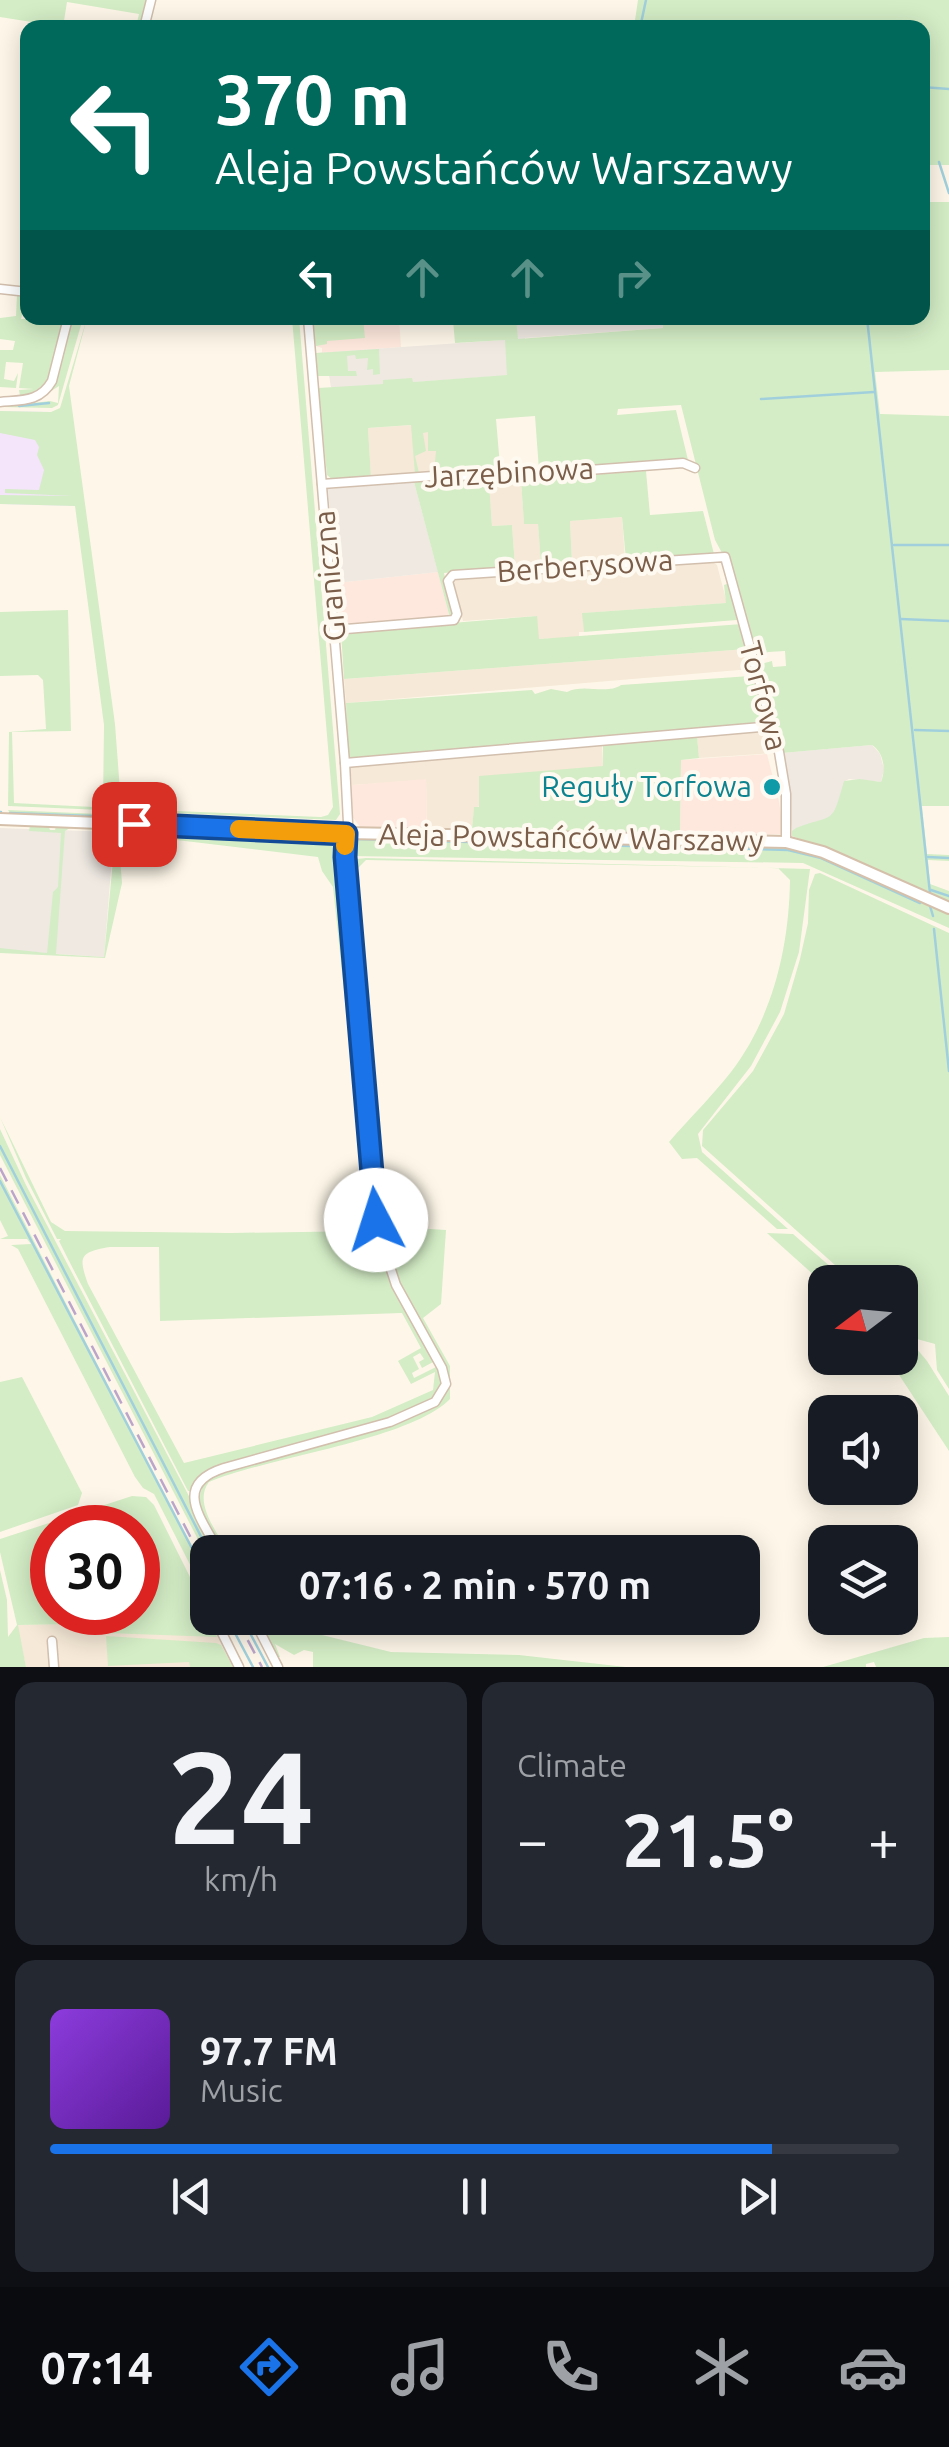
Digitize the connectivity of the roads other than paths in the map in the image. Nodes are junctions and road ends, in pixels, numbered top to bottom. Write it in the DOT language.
graph roads {
  1 [pos="66,325"];
  2 [pos="309,325"];
  3 [pos="0,402"];
  4 [pos="694,468"];
  5 [pos="322,484"];
  6 [pos="720,556"];
  7 [pos="334,630"];
  8 [pos="772,726"];
  9 [pos="345,763"];
  10 [pos="0,819"];
  11 [pos="346,834"];
  12 [pos="786,842"];
  13 [pos="949,908"];
  14 [pos="210,1535"];
  15 [pos="223,1635"];
  16 [pos="262,1635"];
  17 [pos="52,1640"];
  18 [pos="54,1667"];
  19 [pos="239,1667"];
  20 [pos="278,1667"];
  1 -- 3 [label="street"];
  2 -- 5 [label="street, Graniczna"];
  4 -- 5 [label="street, Jarzębinowa"];
  5 -- 7 [label="street, Graniczna"];
  6 -- 7 [label="street, Berberysowa"];
  6 -- 8 [label="street, Torfowa"];
  7 -- 9 [label="street, Graniczna"];
  8 -- 9 [label="street"];
  8 -- 12 [label="street, Torfowa"];
  9 -- 11 [label="street, Graniczna"];
  10 -- 11 [label="street, Aleja Powstańców Warszawy"];
  11 -- 12 [label="street, Aleja Powstańców Warszawy"];
  11 -- 14 [label="street, Graniczna"];
  12 -- 13 [label="street, Aleja Powstańców Warszawy"];
  15 -- 19 [label="street"];
  16 -- 20 [label="street"];
  17 -- 18 [label="street"];
}
